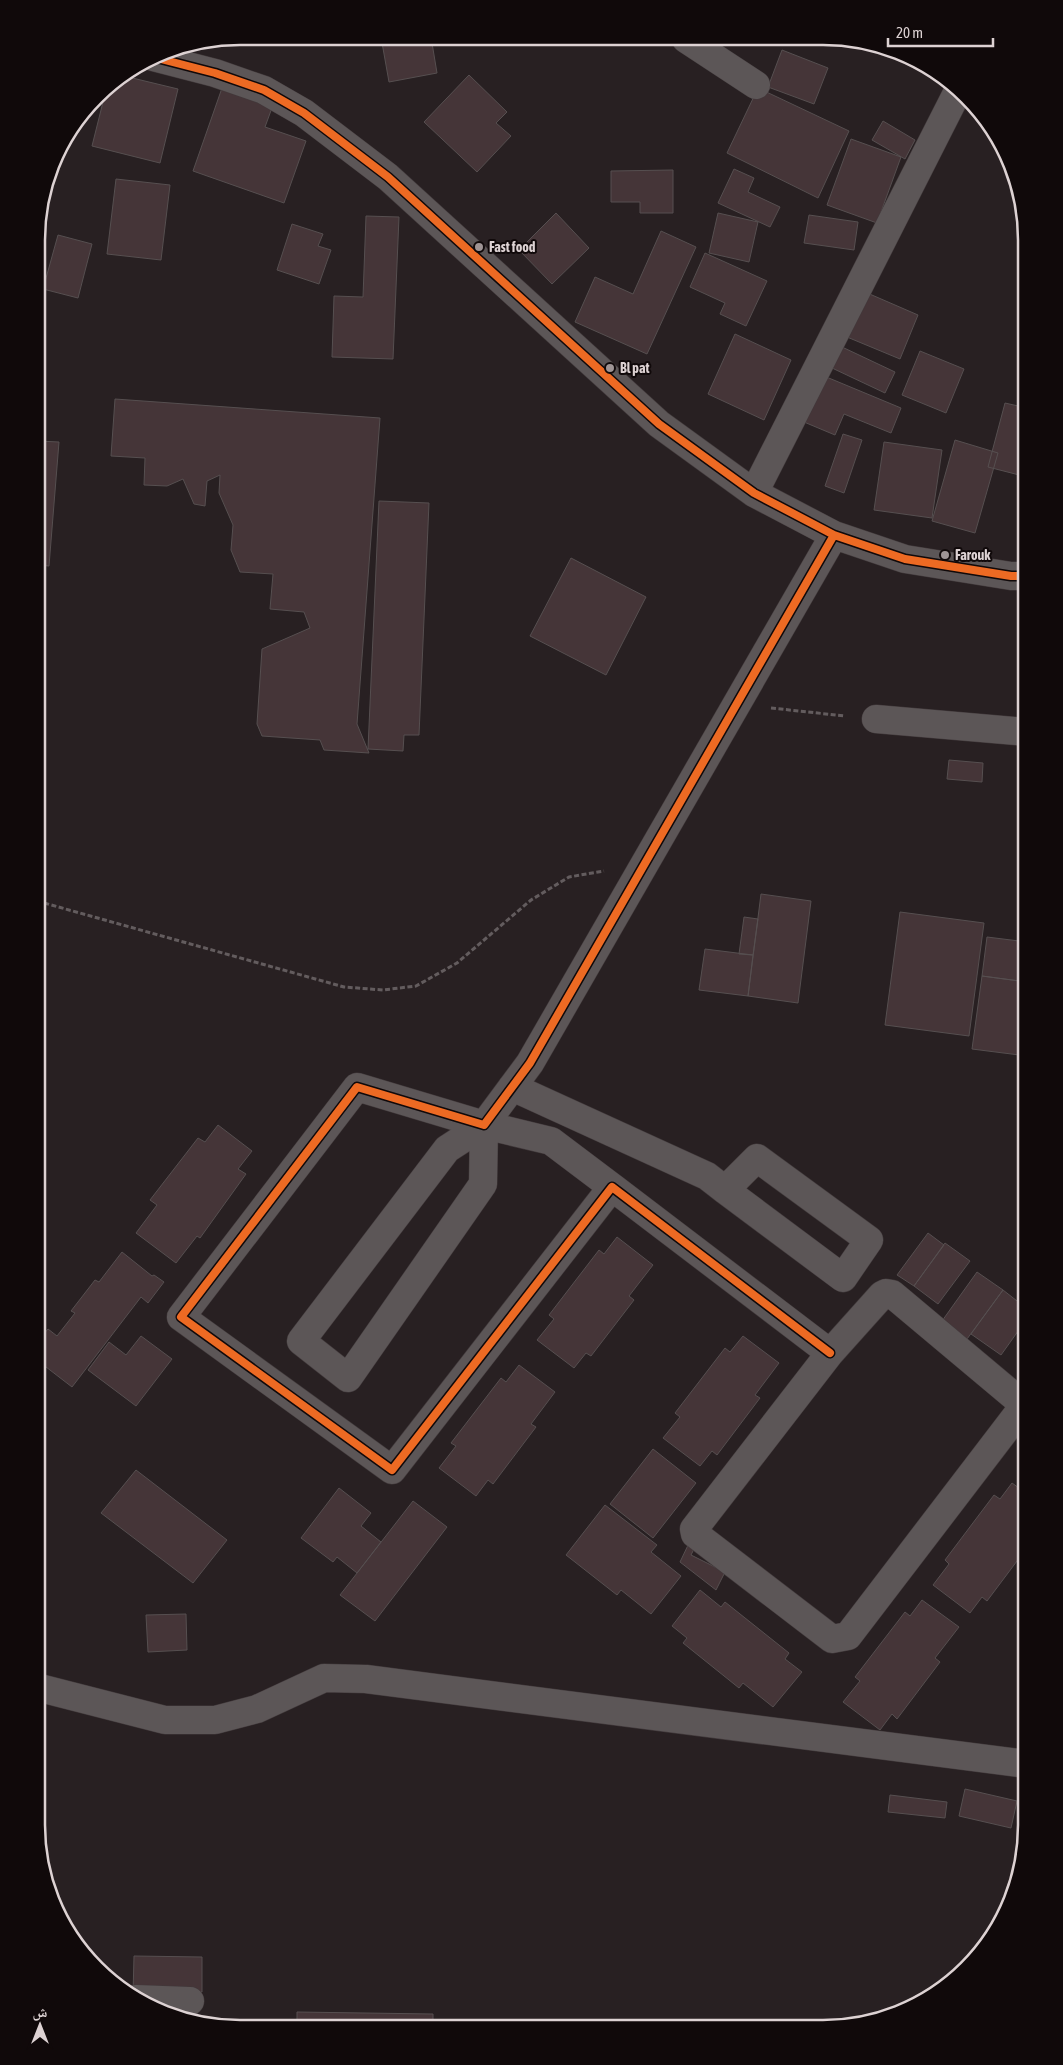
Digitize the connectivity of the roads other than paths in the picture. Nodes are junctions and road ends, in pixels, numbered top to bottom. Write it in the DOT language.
graph roads {
  1 [pos="695,45"];
  2 [pos="165,60"];
  3 [pos="756,85"];
  4 [pos="955,96"];
  5 [pos="754,493"];
  6 [pos="834,535"];
  7 [pos="1018,576"];
  8 [pos="876,719"];
  9 [pos="1018,731"];
  10 [pos="512,1087"];
  11 [pos="484,1125"];
  12 [pos="612,1187"];
  13 [pos="725,1190"];
  14 [pos="830,1353"];
  15 [pos="1018,1400"];
  16 [pos="1018,1414"];
  17 [pos="45,1689"];
  18 [pos="1018,1763"];
  19 [pos="153,2000"];
  20 [pos="190,2001"];
  1 -- 3 [label="street"];
  2 -- 5 [label="street"];
  4 -- 5 [label="street"];
  5 -- 6 [label="street"];
  6 -- 7 [label="street"];
  6 -- 10 [label="street"];
  8 -- 9 [label="street"];
  10 -- 11 [label="street"];
  10 -- 13 [label="street"];
  11 -- 11 [label="street"];
  11 -- 12 [label="street"];
  11 -- 12 [label="street"];
  12 -- 14 [label="street"];
  13 -- 13 [label="street"];
  14 -- 15 [label="street"];
  14 -- 16 [label="street"];
  17 -- 18 [label="street"];
  19 -- 20 [label="street"];
}
